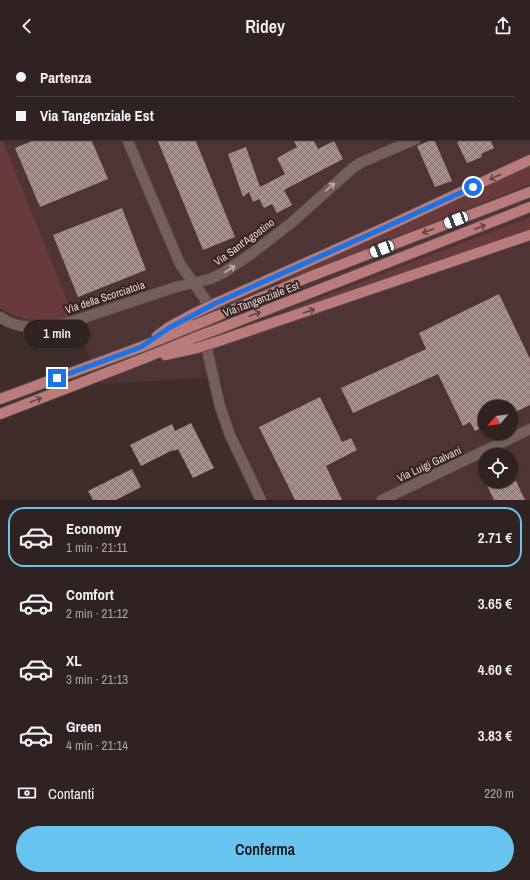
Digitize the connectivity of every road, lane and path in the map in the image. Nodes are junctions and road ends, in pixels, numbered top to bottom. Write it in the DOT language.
graph roads {
  1 [pos="127,140"];
  2 [pos="414,140"];
  3 [pos="530,160"];
  4 [pos="530,192"];
  5 [pos="530,207"];
  6 [pos="530,235"];
  7 [pos="194,283"];
  8 [pos="0,318"];
  9 [pos="141,347"];
  10 [pos="145,358"];
  11 [pos="0,399"];
  12 [pos="0,414"];
  13 [pos="530,429"];
  14 [pos="261,500"];
  15 [pos="382,500"];
  1 -- 7 [label="street"];
  7 -- 2 [label="street, Via Sant'Agostino, one-way"];
  3 -- 9 [label="main road, one-way, bridge"];
  4 -- 9 [label="main road, Via Tangenziale Est, one-way, bridge"];
  10 -- 5 [label="main road, Via Tangenziale Est, one-way, bridge"];
  10 -- 6 [label="main road, one-way, bridge"];
  7 -- 8 [label="street, Via della Scorciatoia"];
  7 -- 14 [label="street"];
  9 -- 11 [label="main road, Via Tangenziale Est"];
  12 -- 10 [label="main road, Via Tangenziale Est, one-way"];
  13 -- 15 [label="street, Via Luigi Galvani"];
}
